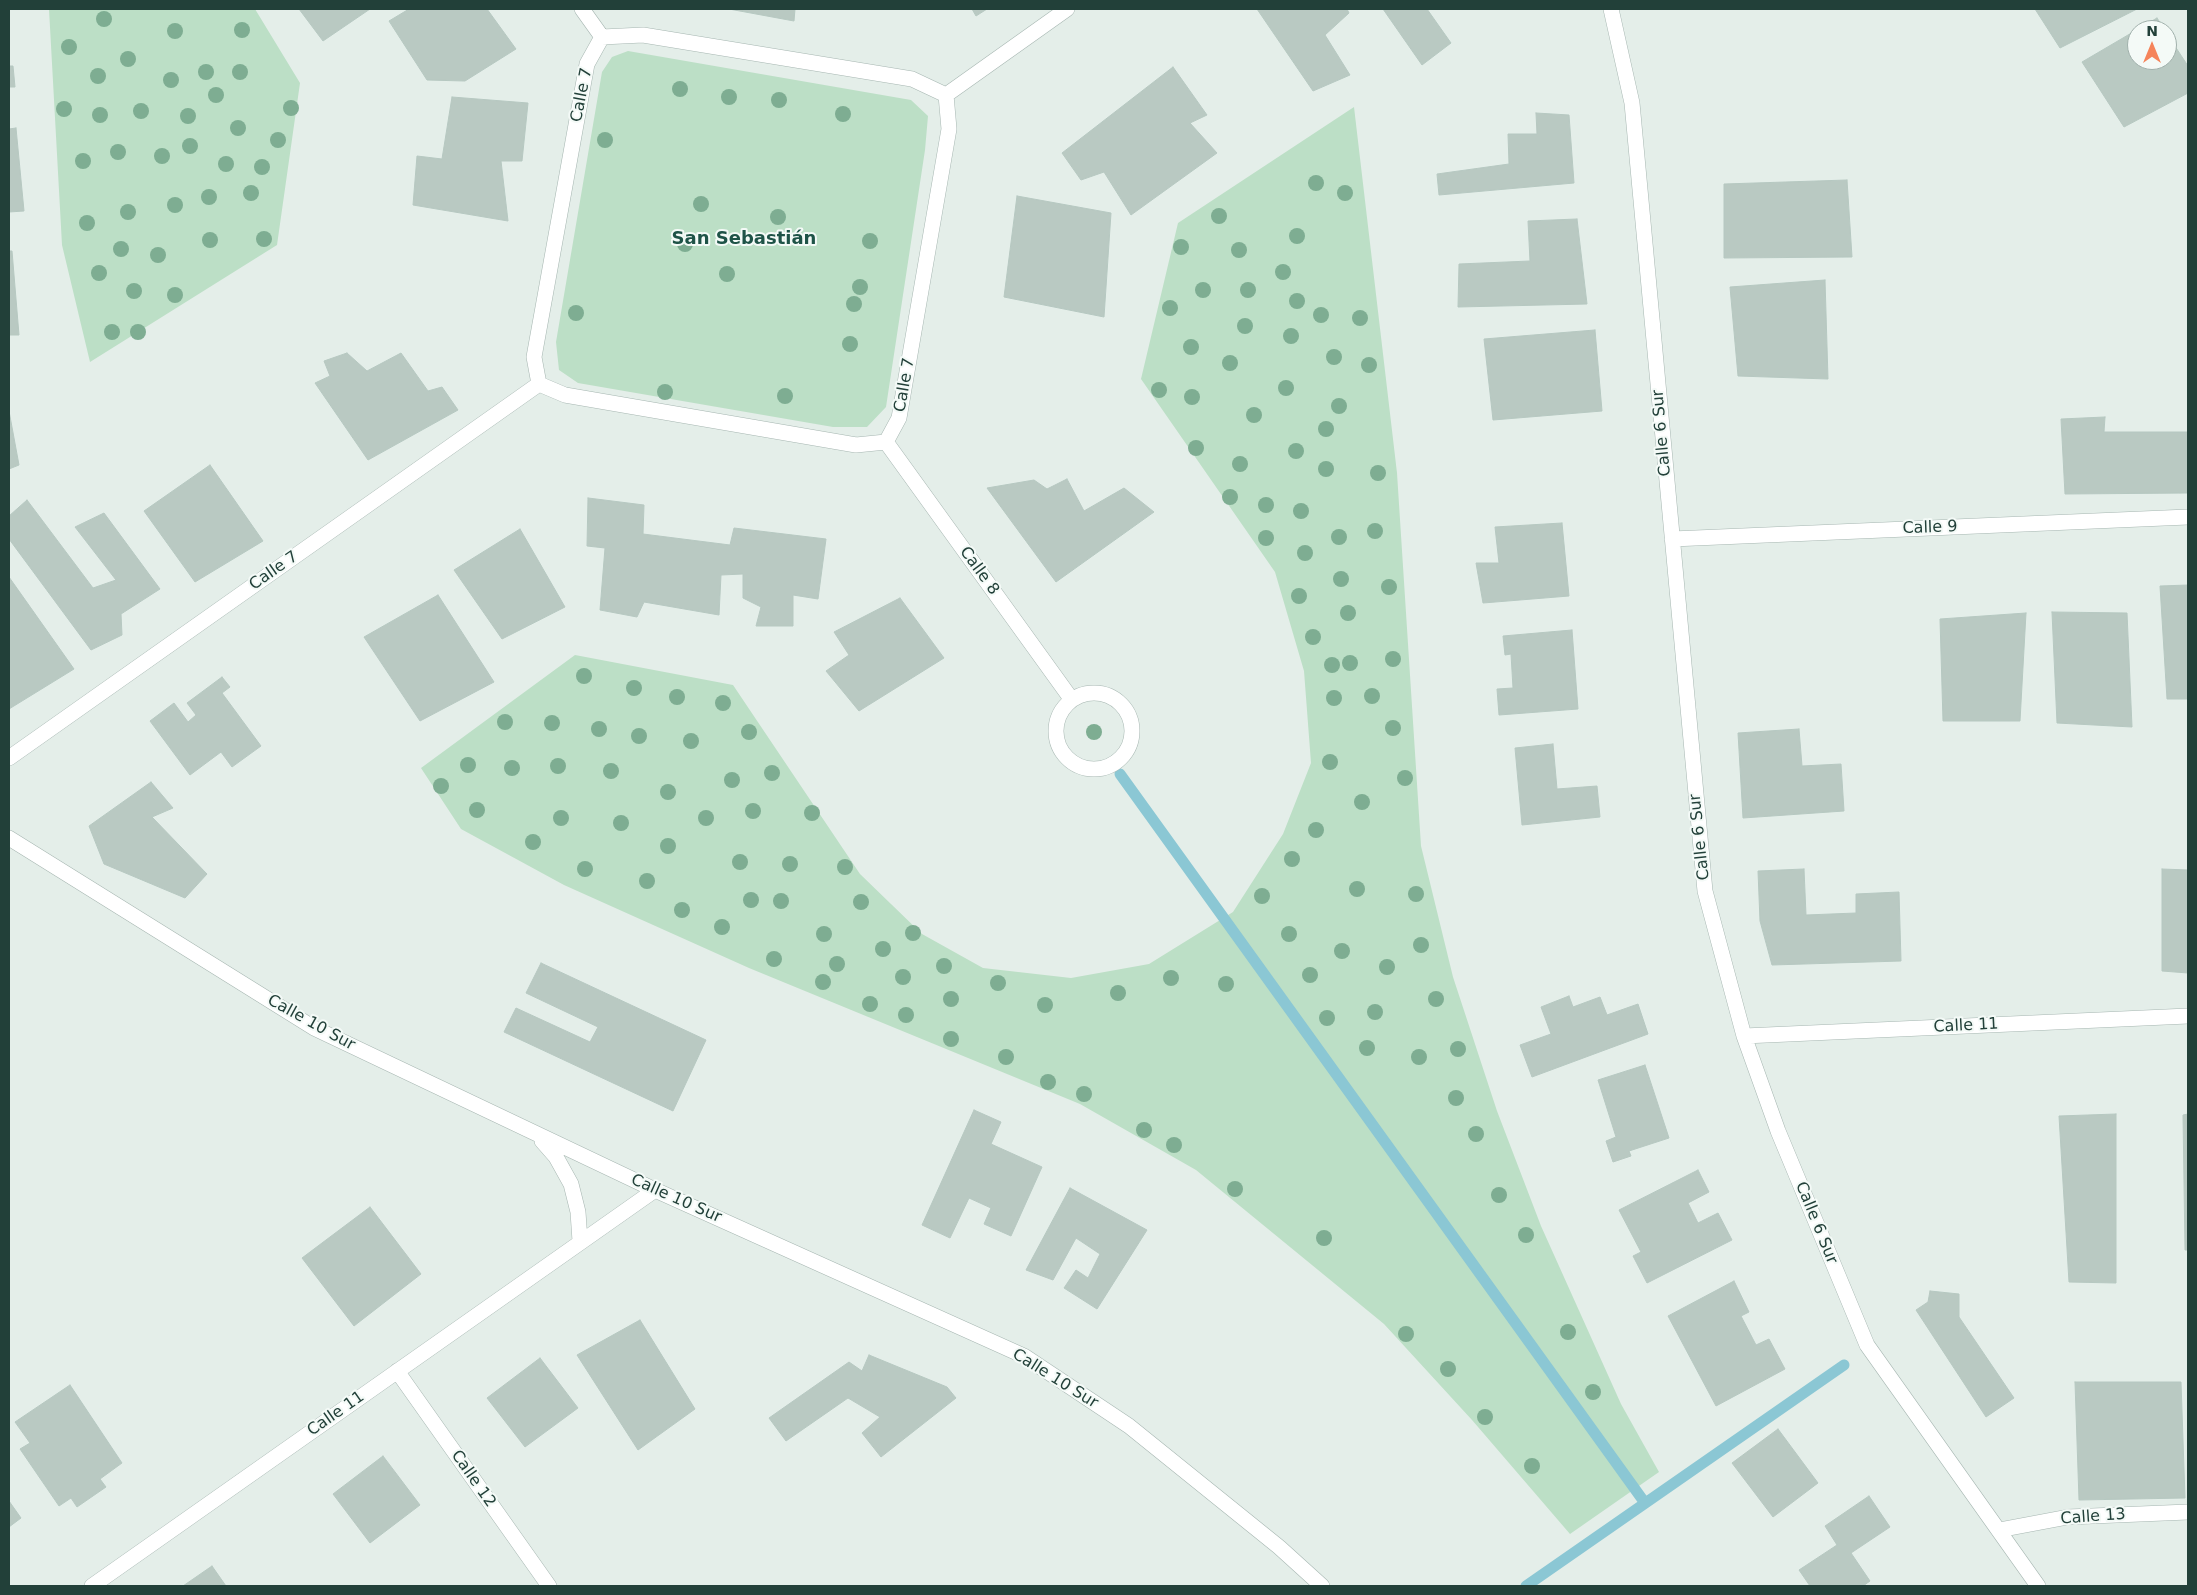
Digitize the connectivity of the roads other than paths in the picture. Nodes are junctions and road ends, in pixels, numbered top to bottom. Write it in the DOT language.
graph roads {
  1 [pos="582,9"];
  2 [pos="1067,9"];
  3 [pos="1611,9"];
  4 [pos="602,37"];
  5 [pos="946,95"];
  6 [pos="539,384"];
  7 [pos="886,442"];
  8 [pos="2188,516"];
  9 [pos="1672,538"];
  10 [pos="1072,700"];
  11 [pos="9,758"];
  12 [pos="9,838"];
  13 [pos="2188,1016"];
  14 [pos="1744,1036"];
  15 [pos="536,1135"];
  16 [pos="655,1190"];
  17 [pos="580,1242"];
  18 [pos="397,1371"];
  19 [pos="2188,1512"];
  20 [pos="1999,1530"];
  21 [pos="92,1586"];
  22 [pos="549,1586"];
  23 [pos="1322,1586"];
  24 [pos="2038,1586"];
  1 -- 4 [label="street"];
  2 -- 5 [label="street"];
  3 -- 9 [label="street, Calle 6 Sur"];
  4 -- 5 [label="street"];
  4 -- 6 [label="street, Calle 7"];
  5 -- 7 [label="street, Calle 7"];
  6 -- 7 [label="street"];
  6 -- 11 [label="street, Calle 7"];
  7 -- 10 [label="street, Calle 8"];
  8 -- 9 [label="street, Calle 9"];
  9 -- 14 [label="street, Calle 6 Sur"];
  10 -- 10 [label="street"];
  12 -- 15 [label="street, Calle 10 Sur"];
  13 -- 14 [label="street, Calle 11"];
  14 -- 20 [label="street, Calle 6 Sur"];
  15 -- 16 [label="street, Calle 10 Sur"];
  15 -- 17 [label="street"];
  16 -- 17 [label="street, Calle 11"];
  16 -- 23 [label="street, Calle 10 Sur"];
  17 -- 18 [label="street, Calle 11"];
  18 -- 21 [label="street, Calle 11"];
  18 -- 22 [label="street, Calle 12"];
  19 -- 20 [label="street, Calle 13"];
  20 -- 24 [label="street, Calle 6 Sur"];
}
